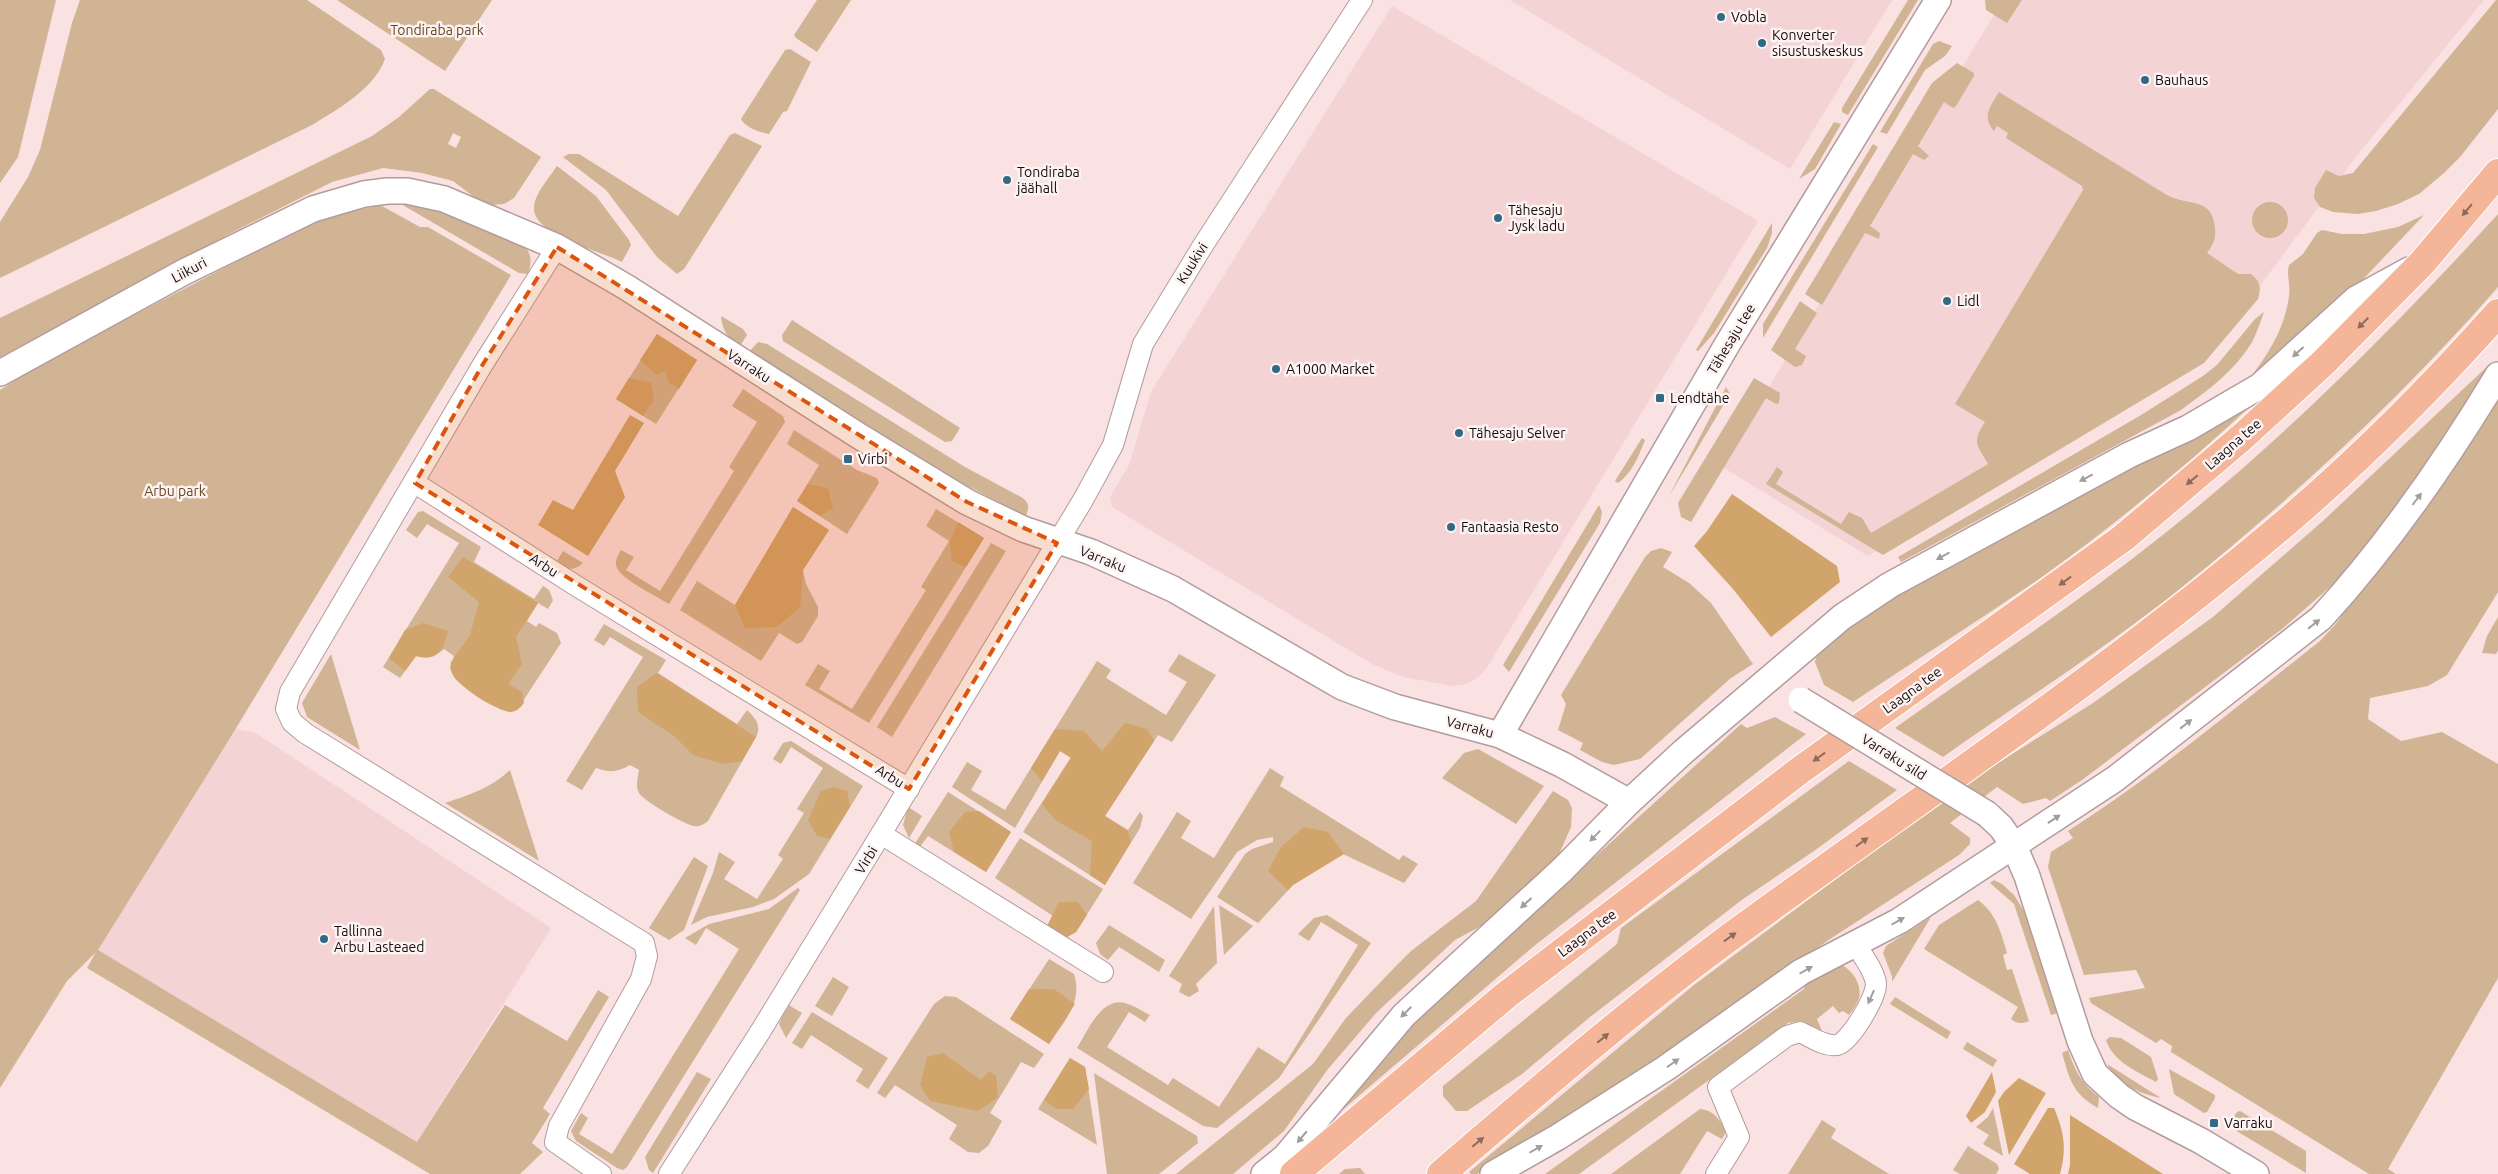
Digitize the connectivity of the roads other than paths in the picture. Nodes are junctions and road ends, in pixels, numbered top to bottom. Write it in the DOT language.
graph roads {
  1 [pos="1362,0"];
  2 [pos="1938,0"];
  3 [pos="2498,173"];
  4 [pos="387,191"];
  5 [pos="557,247"];
  6 [pos="2422,263"];
  7 [pos="2498,313"];
  8 [pos="0,373"];
  9 [pos="2498,375"];
  10 [pos="415,482"];
  11 [pos="1058,543"];
  12 [pos="1774,675"];
  13 [pos="1500,735"];
  14 [pos="909,789"];
  15 [pos="1629,802"];
  16 [pos="881,834"];
  17 [pos="2014,846"];
  18 [pos="1855,943"];
  19 [pos="1103,972"];
  20 [pos="601,1174"];
  21 [pos="669,1174"];
  22 [pos="1264,1174"];
  23 [pos="1294,1174"];
  24 [pos="1441,1174"];
  25 [pos="1493,1174"];
  26 [pos="1716,1174"];
  27 [pos="2256,1174"];
  1 -- 11 [label="street, Kuukivi"];
  2 -- 13 [label="street, Tähesaju tee"];
  3 -- 6 [label="main road, Laagna tee, one-way"];
  4 -- 5 [label="street, Varraku"];
  4 -- 8 [label="street, Liikuri"];
  5 -- 10 [label="street"];
  5 -- 11 [label="street, Varraku"];
  6 -- 12 [label="street, one-way"];
  6 -- 23 [label="main road, Laagna tee, one-way"];
  24 -- 7 [label="main road, one-way"];
  17 -- 9 [label="street, one-way"];
  10 -- 14 [label="street, Arbu"];
  10 -- 20 [label="street"];
  11 -- 13 [label="street, Varraku"];
  11 -- 14 [label="street, Virbi"];
  12 -- 15 [label="street"];
  12 -- 17 [label="street, Varraku sild, bridge"];
  13 -- 15 [label="street, Varraku"];
  14 -- 16 [label="street, Virbi"];
  15 -- 22 [label="street, one-way"];
  16 -- 19 [label="street"];
  16 -- 21 [label="street, Virbi"];
  18 -- 17 [label="street, one-way"];
  17 -- 27 [label="street"];
  25 -- 18 [label="street, one-way"];
  18 -- 26 [label="street, one-way"];
}
